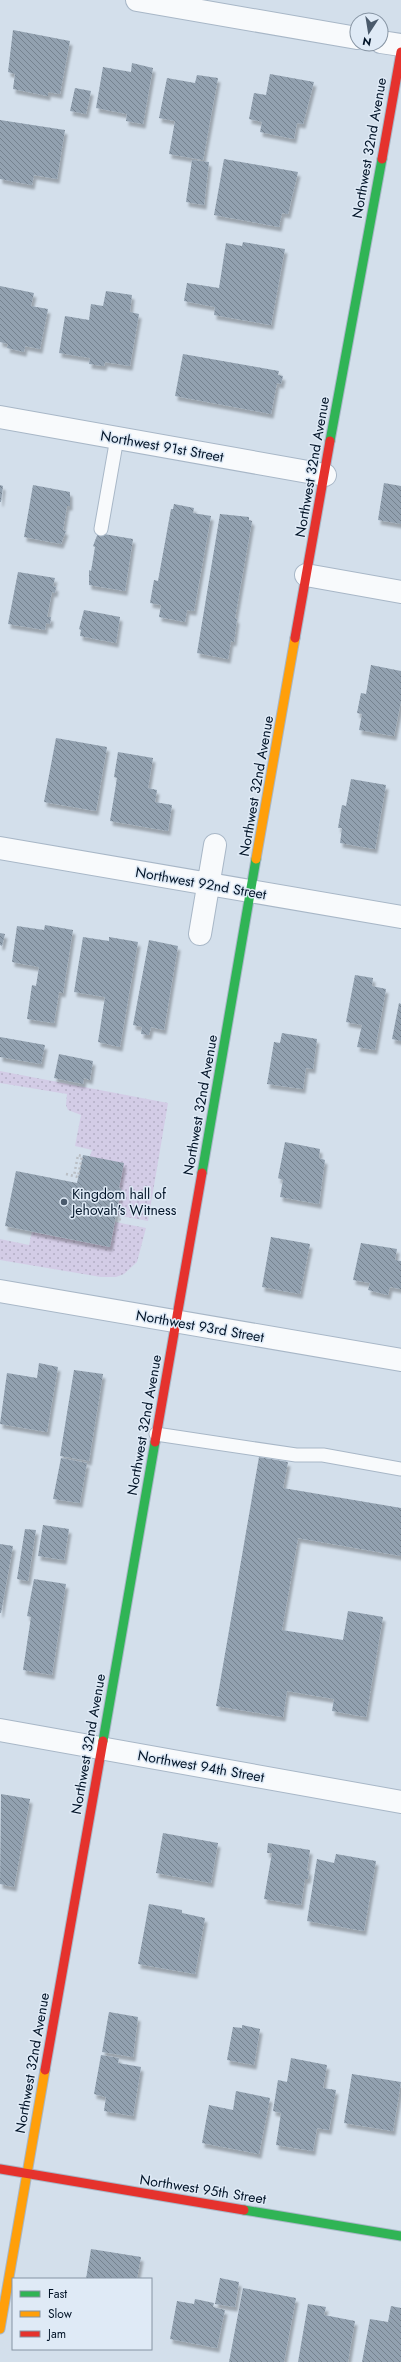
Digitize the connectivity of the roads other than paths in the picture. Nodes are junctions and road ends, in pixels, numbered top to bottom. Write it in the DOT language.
graph roads {
  1 [pos="137,0"];
  2 [pos="349,37"];
  3 [pos="389,43"];
  4 [pos="401,45"];
  5 [pos="401,52"];
  6 [pos="0,417"];
  7 [pos="117,438"];
  8 [pos="325,475"];
  9 [pos="101,529"];
  10 [pos="306,575"];
  11 [pos="401,592"];
  12 [pos="215,845"];
  13 [pos="0,848"];
  14 [pos="208,884"];
  15 [pos="252,891"];
  16 [pos="401,917"];
  17 [pos="200,934"];
  18 [pos="0,1291"];
  19 [pos="176,1322"];
  20 [pos="401,1360"];
  21 [pos="156,1434"];
  22 [pos="401,1469"];
  23 [pos="0,1730"];
  24 [pos="102,1748"];
  25 [pos="401,1802"];
  26 [pos="0,2169"];
  27 [pos="27,2174"];
  28 [pos="401,2236"];
  29 [pos="0,2329"];
  1 -- 2 [label="street"];
  3 -- 4 [label="street"];
  5 -- 8 [label="main road, Northwest 32nd Avenue"];
  6 -- 7 [label="street, Northwest 91st Street"];
  7 -- 8 [label="street, Northwest 91st Street"];
  7 -- 9 [label="lane"];
  8 -- 10 [label="main road, Northwest 32nd Avenue"];
  10 -- 11 [label="street"];
  10 -- 15 [label="main road, Northwest 32nd Avenue"];
  12 -- 14 [label="street"];
  13 -- 14 [label="street, Northwest 92nd Street"];
  14 -- 15 [label="street, Northwest 92nd Street"];
  14 -- 17 [label="street"];
  15 -- 16 [label="street, Northwest 92nd Street"];
  15 -- 19 [label="main road, Northwest 32nd Avenue"];
  18 -- 19 [label="street, Northwest 93rd Street"];
  19 -- 20 [label="street, Northwest 93rd Street"];
  19 -- 21 [label="main road, Northwest 32nd Avenue"];
  21 -- 22 [label="lane"];
  21 -- 24 [label="main road, Northwest 32nd Avenue"];
  23 -- 24 [label="street, Northwest 94th Street"];
  24 -- 25 [label="street, Northwest 94th Street"];
  24 -- 27 [label="main road, Northwest 32nd Avenue"];
  26 -- 27 [label="main road, Northwest 95th Street"];
  27 -- 28 [label="main road, Northwest 95th Street"];
  27 -- 29 [label="main road, Northwest 32nd Avenue"];
}
